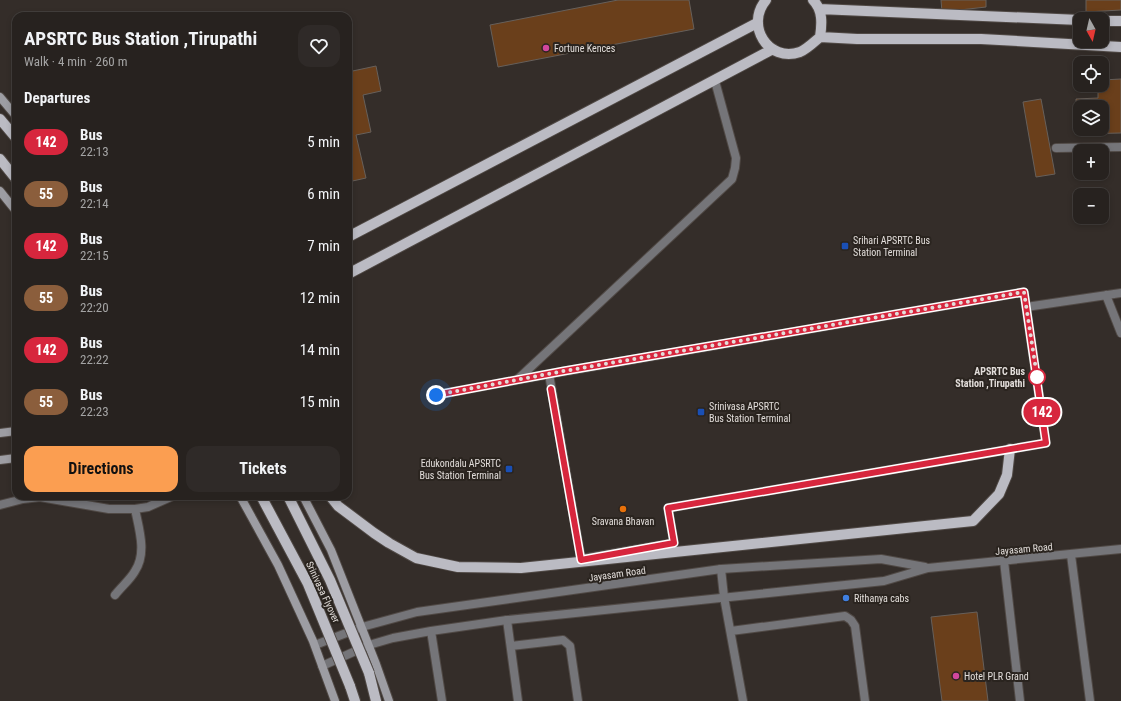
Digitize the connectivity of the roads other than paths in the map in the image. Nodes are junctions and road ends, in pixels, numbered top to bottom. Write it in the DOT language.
graph roads {
  1 [pos="766,0"];
  2 [pos="813,0"];
  3 [pos="819,9"];
  4 [pos="1073,20"];
  5 [pos="1109,21"];
  6 [pos="1121,21"];
  7 [pos="757,23"];
  8 [pos="820,37"];
  9 [pos="1121,46"];
  10 [pos="774,50"];
  11 [pos="715,81"];
  12 [pos="0,97"];
  13 [pos="12,111"];
  14 [pos="0,119"];
  15 [pos="12,133"];
  16 [pos="1121,147"];
  17 [pos="1056,148"];
  18 [pos="0,159"];
  19 [pos="12,174"];
  20 [pos="0,191"];
  21 [pos="12,206"];
  22 [pos="352,235"];
  23 [pos="352,272"];
  24 [pos="1121,293"];
  25 [pos="1106,295"];
  26 [pos="1026,307"];
  27 [pos="1121,333"];
  28 [pos="549,374"];
  29 [pos="518,379"];
  30 [pos="436,395"];
  31 [pos="12,432"];
  32 [pos="0,433"];
  33 [pos="1010,449"];
  34 [pos="12,458"];
  35 [pos="0,460"];
  36 [pos="19,500"];
  37 [pos="57,500"];
  38 [pos="163,500"];
  39 [pos="242,500"];
  40 [pos="262,500"];
  41 [pos="290,500"];
  42 [pos="305,500"];
  43 [pos="333,500"];
  44 [pos="0,505"];
  45 [pos="135,509"];
  46 [pos="1121,549"];
  47 [pos="1071,554"];
  48 [pos="1004,561"];
  49 [pos="928,568"];
  50 [pos="721,569"];
  51 [pos="114,595"];
  52 [pos="724,598"];
  53 [pos="507,620"];
  54 [pos="362,627"];
  55 [pos="431,631"];
  56 [pos="731,631"];
  57 [pos="315,645"];
  58 [pos="369,645"];
  59 [pos="511,646"];
  60 [pos="322,666"];
  61 [pos="335,701"];
  62 [pos="355,701"];
  63 [pos="376,701"];
  64 [pos="389,701"];
  65 [pos="442,701"];
  66 [pos="518,701"];
  67 [pos="578,701"];
  68 [pos="743,701"];
  69 [pos="865,701"];
  70 [pos="1020,701"];
  71 [pos="1090,701"];
  1 -- 7 [label="main road"];
  2 -- 3 [label="main road"];
  3 -- 4 [label="main road"];
  3 -- 8 [label="main road"];
  5 -- 6 [label="main road"];
  7 -- 10 [label="main road"];
  7 -- 22 [label="main road"];
  8 -- 9 [label="main road"];
  8 -- 10 [label="main road"];
  10 -- 11 [label="main road"];
  11 -- 23 [label="main road"];
  11 -- 29 [label="street"];
  12 -- 13 [label="street"];
  14 -- 15 [label="main road"];
  16 -- 17 [label="street"];
  18 -- 19 [label="main road"];
  20 -- 21 [label="street"];
  24 -- 25 [label="street"];
  25 -- 26 [label="street"];
  25 -- 27 [label="street"];
  26 -- 28 [label="street"];
  26 -- 33 [label="street"];
  28 -- 29 [label="street"];
  28 -- 33 [label="street"];
  29 -- 30 [label="street"];
  31 -- 32 [label="street"];
  33 -- 43 [label="main road"];
  34 -- 35 [label="street"];
  36 -- 44 [label="street"];
  37 -- 45 [label="street"];
  38 -- 45 [label="street"];
  39 -- 57 [label="street"];
  40 -- 62 [label="main road, Srinivasa Flyover, bridge"];
  41 -- 63 [label="main road, Srinivasa Flyover, bridge"];
  42 -- 54 [label="street"];
  45 -- 51 [label="street"];
  46 -- 47 [label="street, Jayasam Road"];
  47 -- 48 [label="street, Jayasam Road"];
  47 -- 71 [label="street"];
  48 -- 49 [label="street, Jayasam Road"];
  48 -- 70 [label="street"];
  49 -- 50 [label="street, Jayasam Road"];
  49 -- 52 [label="street, Jayasam Road"];
  50 -- 52 [label="street"];
  50 -- 54 [label="street, Jayasam Road"];
  52 -- 53 [label="street, Jayasam Road"];
  52 -- 56 [label="street"];
  53 -- 55 [label="street, Jayasam Road"];
  53 -- 59 [label="street"];
  54 -- 57 [label="street, Jayasam Road"];
  54 -- 58 [label="street"];
  55 -- 58 [label="street, Jayasam Road"];
  55 -- 65 [label="street"];
  56 -- 68 [label="street"];
  56 -- 69 [label="street"];
  57 -- 60 [label="street"];
  58 -- 60 [label="street, Jayasam Road"];
  58 -- 64 [label="street"];
  59 -- 66 [label="street"];
  59 -- 67 [label="street"];
  60 -- 61 [label="street"];
}
